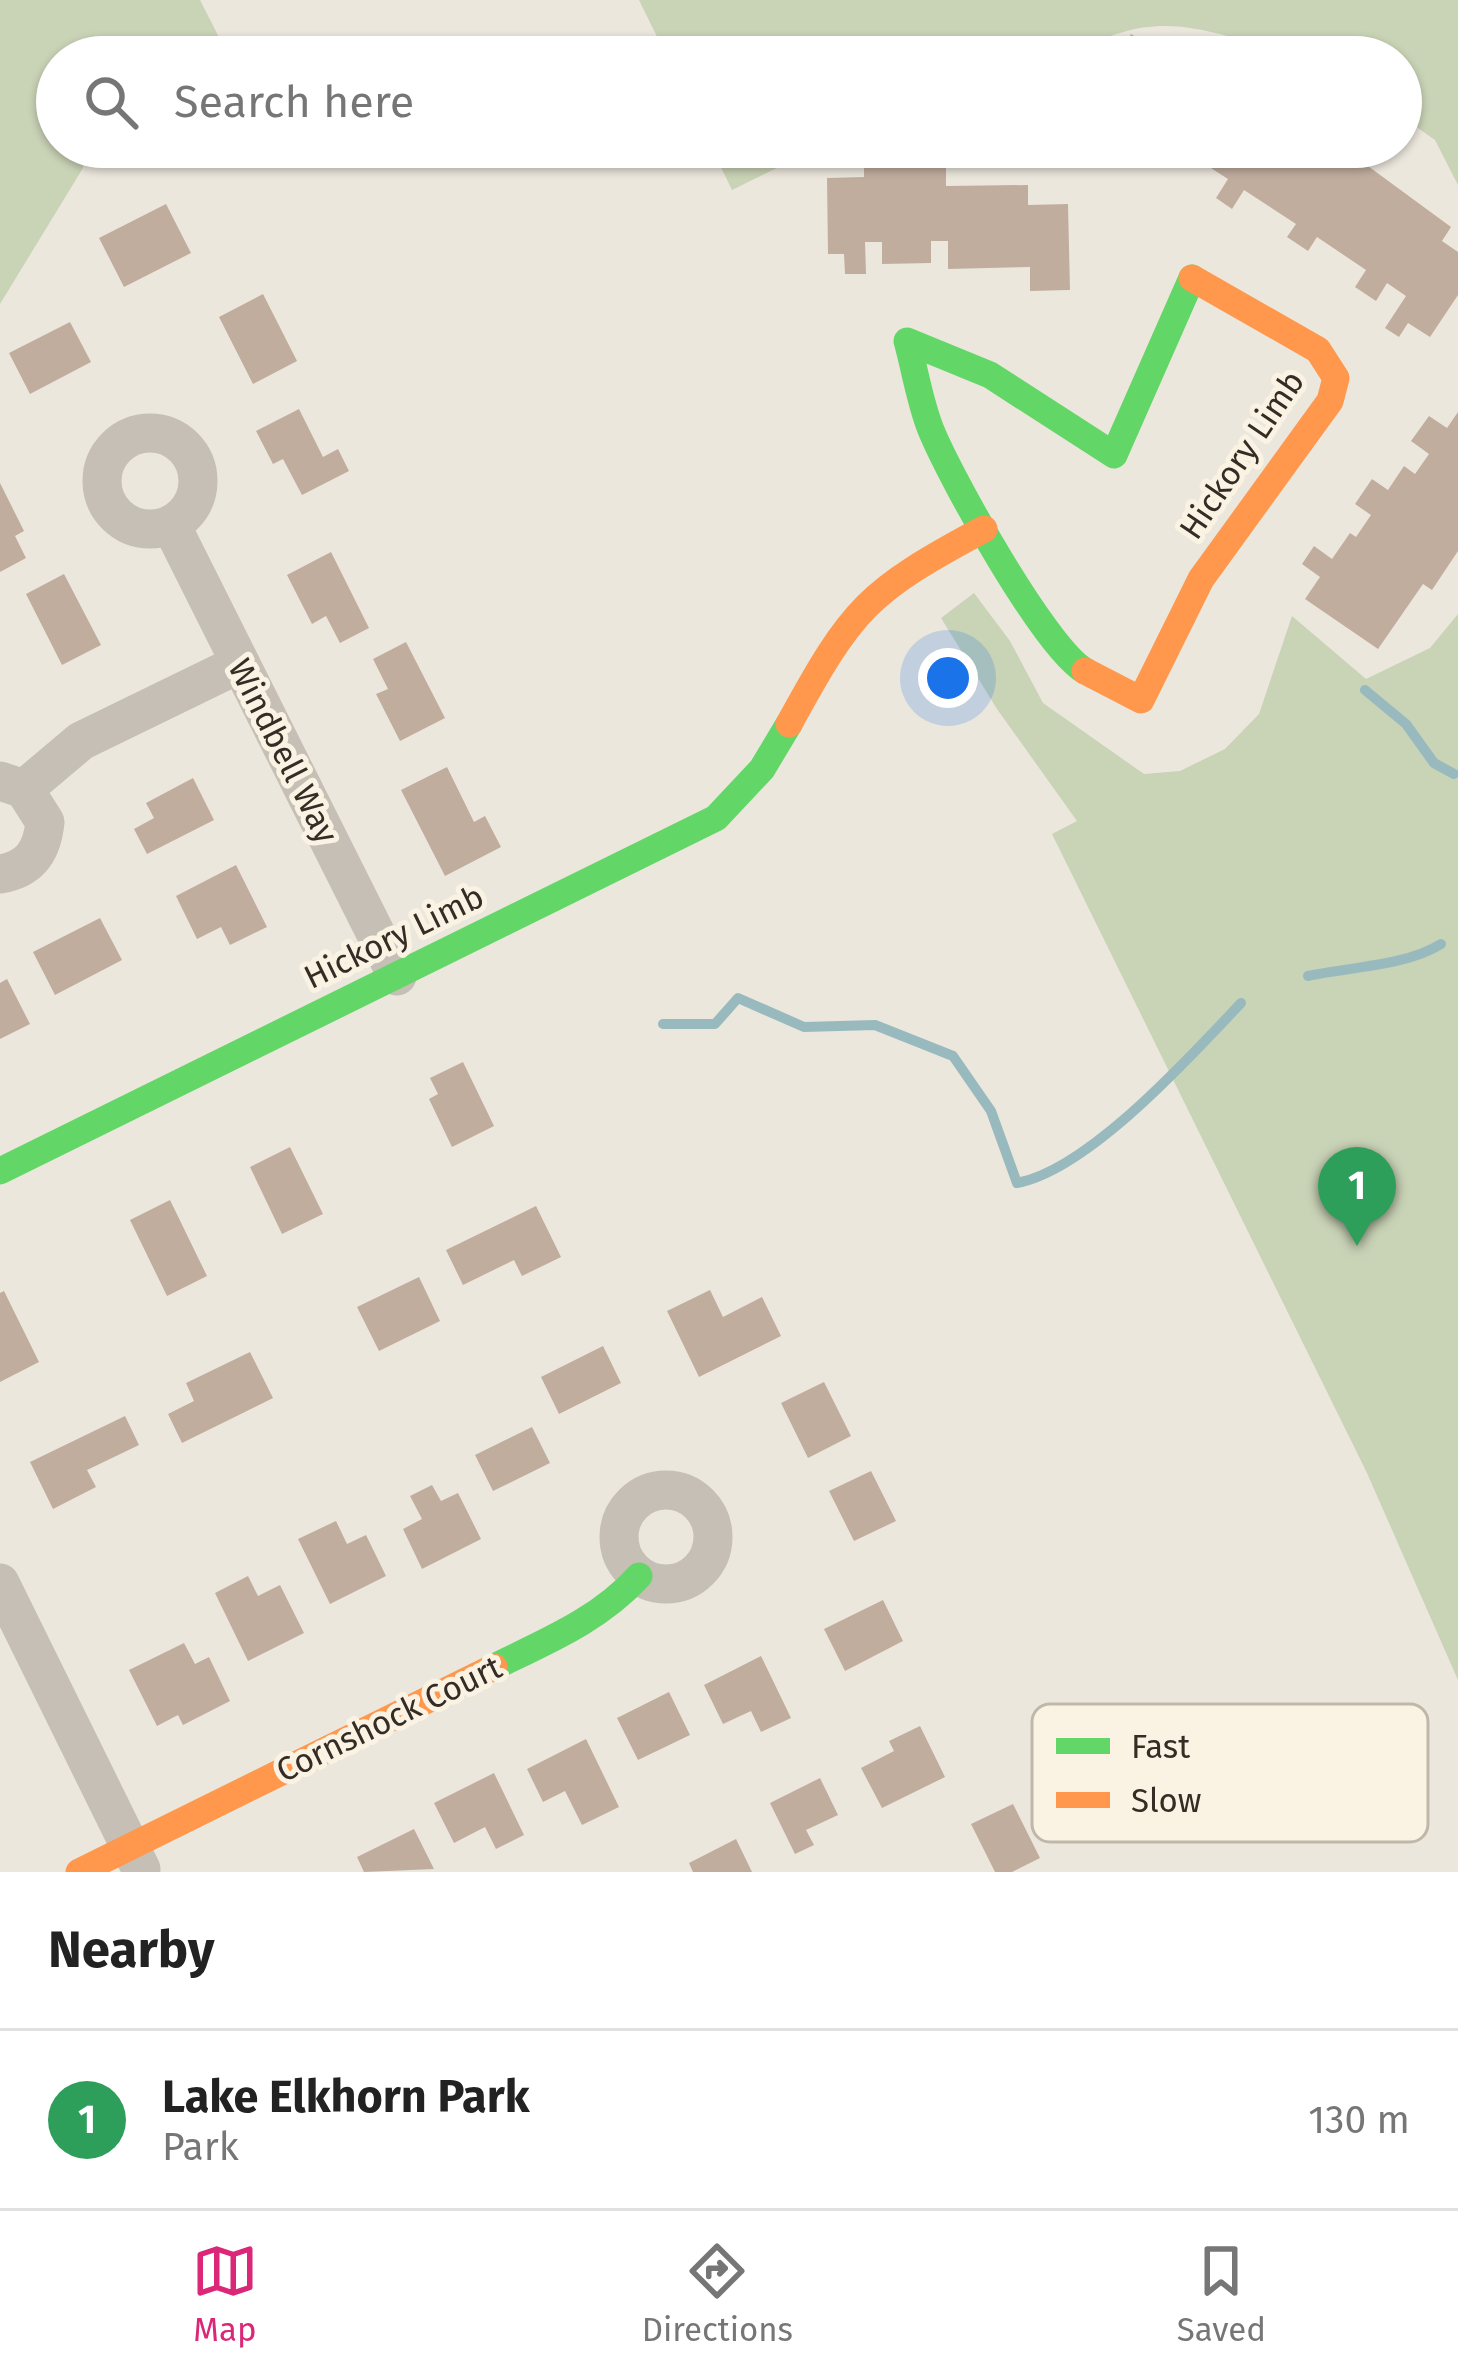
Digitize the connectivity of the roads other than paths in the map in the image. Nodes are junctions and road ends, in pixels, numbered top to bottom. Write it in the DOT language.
graph roads {
  1 [pos="171,525"];
  2 [pos="984,529"];
  3 [pos="239,664"];
  4 [pos="12,785"];
  5 [pos="0,874"];
  6 [pos="397,976"];
  7 [pos="0,1171"];
  8 [pos="639,1576"];
  9 [pos="0,1583"];
  10 [pos="136,1860"];
  11 [pos="79,1872"];
  1 -- 3 [label="street, Windbell Way"];
  2 -- 2 [label="street, Hickory Limb"];
  2 -- 6 [label="street, Hickory Limb"];
  3 -- 4 [label="street"];
  3 -- 6 [label="street, Windbell Way"];
  4 -- 5 [label="street"];
  6 -- 7 [label="street, Hickory Limb"];
  8 -- 10 [label="street, Cornshock Court"];
  9 -- 10 [label="street"];
  10 -- 11 [label="street, Cornshock Court"];
}
